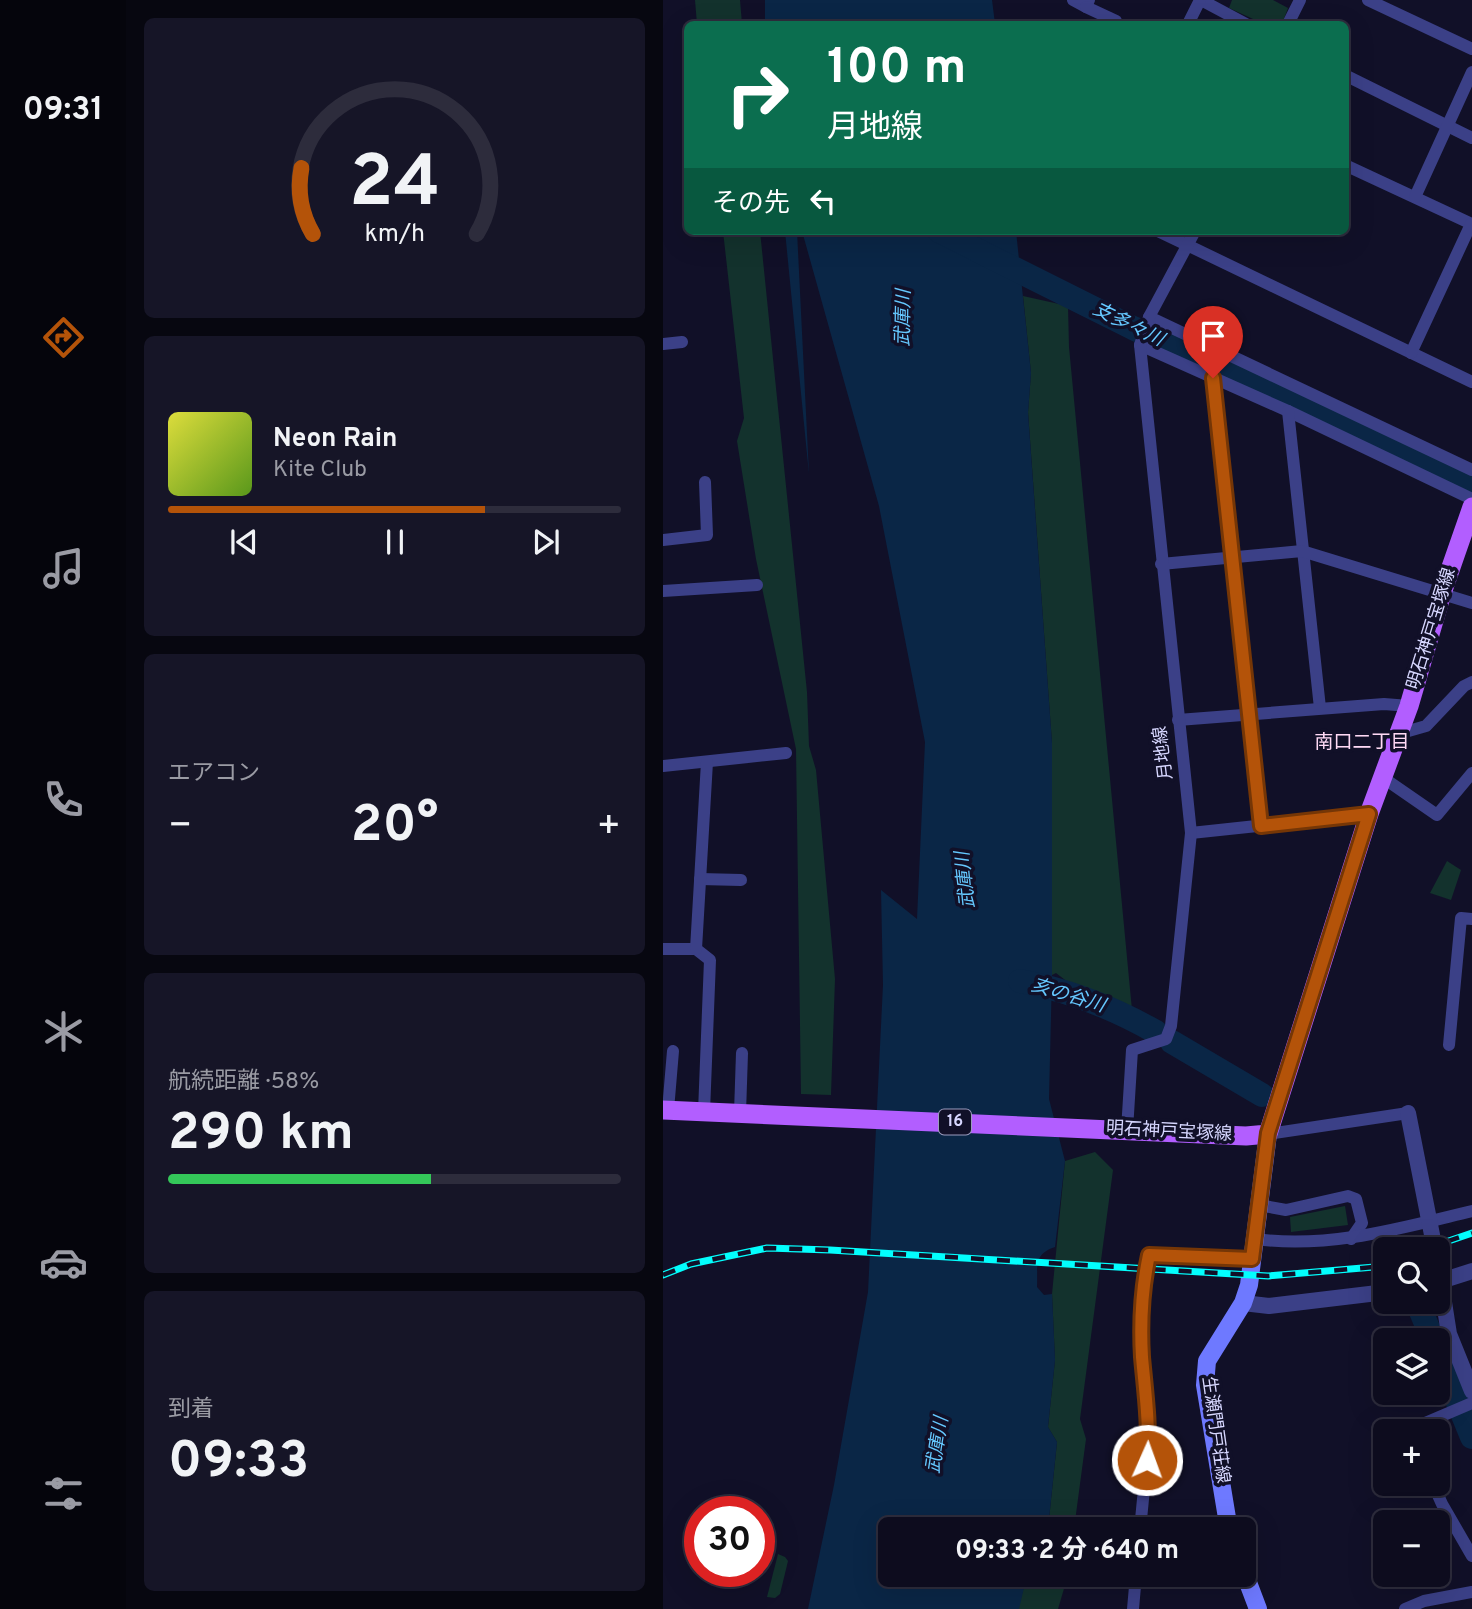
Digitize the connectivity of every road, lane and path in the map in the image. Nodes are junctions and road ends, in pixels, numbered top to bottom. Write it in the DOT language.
graph roads {
  1 [pos="1073,0"];
  2 [pos="1201,0"];
  3 [pos="1300,0"];
  4 [pos="1368,0"];
  5 [pos="1087,3"];
  6 [pos="1116,21"];
  7 [pos="1190,21"];
  8 [pos="1240,21"];
  9 [pos="1290,21"];
  10 [pos="1472,49"];
  11 [pos="1472,72"];
  12 [pos="1349,77"];
  13 [pos="1447,126"];
  14 [pos="1472,138"];
  15 [pos="1349,167"];
  16 [pos="1414,197"];
  17 [pos="1471,224"];
  18 [pos="1167,235"];
  19 [pos="1193,235"];
  20 [pos="1189,245"];
  21 [pos="1148,319"];
  22 [pos="682,342"];
  23 [pos="1141,343"];
  24 [pos="663,344"];
  25 [pos="1411,353"];
  26 [pos="1213,378"];
  27 [pos="1472,382"];
  28 [pos="1288,411"];
  29 [pos="1472,470"];
  30 [pos="706,482"];
  31 [pos="1472,499"];
  32 [pos="1472,507"];
  33 [pos="663,540"];
  34 [pos="1302,551"];
  35 [pos="1232,558"];
  36 [pos="1161,564"];
  37 [pos="757,584"];
  38 [pos="663,591"];
  39 [pos="1442,593"];
  40 [pos="1472,603"];
  41 [pos="1472,682"];
  42 [pos="1409,706"];
  43 [pos="1320,708"];
  44 [pos="1249,714"];
  45 [pos="1178,720"];
  46 [pos="1398,734"];
  47 [pos="786,753"];
  48 [pos="707,762"];
  49 [pos="663,766"];
  50 [pos="1472,773"];
  51 [pos="1382,778"];
  52 [pos="1369,814"];
  53 [pos="1261,826"];
  54 [pos="1191,832"];
  55 [pos="700,879"];
  56 [pos="741,880"];
  57 [pos="1472,919"];
  58 [pos="663,949"];
  59 [pos="696,949"];
  60 [pos="1449,1045"];
  61 [pos="672,1051"];
  62 [pos="742,1053"];
  63 [pos="666,1110"];
  64 [pos="704,1112"];
  65 [pos="1408,1112"];
  66 [pos="740,1113"];
  67 [pos="1123,1130"];
  68 [pos="1268,1133"];
  69 [pos="1259,1205"];
  70 [pos="1472,1212"];
  71 [pos="1430,1222"];
  72 [pos="1433,1237"];
  73 [pos="1256,1239"];
  74 [pos="1351,1239"];
  75 [pos="1252,1259"];
  76 [pos="1472,1272"];
  77 [pos="1450,1279"];
  78 [pos="1373,1294"];
  79 [pos="1243,1303"];
  80 [pos="1446,1314"];
  81 [pos="1468,1371"];
  82 [pos="1467,1402"];
  83 [pos="1431,1419"];
  84 [pos="1438,1496"];
  85 [pos="1141,1517"];
  86 [pos="1227,1517"];
  87 [pos="1472,1556"];
  88 [pos="1135,1587"];
  89 [pos="1249,1587"];
  90 [pos="1472,1592"];
  91 [pos="1133,1609"];
  92 [pos="1258,1609"];
  93 [pos="1405,1609"];
  1 -- 5 [label="street"];
  2 -- 7 [label="street"];
  2 -- 8 [label="street"];
  3 -- 9 [label="street"];
  4 -- 10 [label="street"];
  5 -- 6 [label="street"];
  11 -- 13 [label="street"];
  12 -- 13 [label="street"];
  13 -- 14 [label="street"];
  13 -- 16 [label="street"];
  15 -- 16 [label="street"];
  16 -- 17 [label="street"];
  17 -- 25 [label="street"];
  18 -- 20 [label="street"];
  19 -- 20 [label="street"];
  20 -- 21 [label="street"];
  20 -- 25 [label="street"];
  21 -- 23 [label="street"];
  21 -- 29 [label="street"];
  22 -- 24 [label="street"];
  23 -- 26 [label="street"];
  23 -- 36 [label="street, 月地線"];
  25 -- 27 [label="street"];
  26 -- 28 [label="street"];
  26 -- 35 [label="street"];
  28 -- 31 [label="street"];
  28 -- 34 [label="street"];
  30 -- 33 [label="street"];
  32 -- 39 [label="main road, 明石神戸宝塚線"];
  34 -- 35 [label="street"];
  34 -- 39 [label="street"];
  34 -- 43 [label="street"];
  35 -- 36 [label="street"];
  35 -- 44 [label="street"];
  36 -- 45 [label="street, 月地線"];
  37 -- 38 [label="street"];
  39 -- 40 [label="street"];
  39 -- 42 [label="main road, 明石神戸宝塚線"];
  41 -- 46 [label="street"];
  42 -- 43 [label="street"];
  42 -- 46 [label="main road, 明石神戸宝塚線"];
  43 -- 44 [label="street"];
  44 -- 45 [label="street"];
  44 -- 53 [label="street"];
  45 -- 54 [label="street, 月地線"];
  46 -- 51 [label="main road, 明石神戸宝塚線"];
  47 -- 48 [label="street"];
  48 -- 49 [label="street"];
  48 -- 55 [label="street"];
  50 -- 51 [label="street"];
  51 -- 52 [label="main road, 明石神戸宝塚線"];
  52 -- 53 [label="street"];
  52 -- 68 [label="main road, 明石神戸宝塚線"];
  53 -- 54 [label="street"];
  54 -- 67 [label="street, 月地線"];
  55 -- 56 [label="street"];
  55 -- 59 [label="street"];
  57 -- 60 [label="street"];
  58 -- 59 [label="street"];
  59 -- 64 [label="street"];
  61 -- 63 [label="street"];
  62 -- 66 [label="street"];
  63 -- 64 [label="main road, 明石神戸宝塚線 / 16"];
  64 -- 66 [label="main road, 明石神戸宝塚線 / 16"];
  65 -- 68 [label="street"];
  65 -- 71 [label="street"];
  66 -- 67 [label="main road, 明石神戸宝塚線 / 16"];
  67 -- 68 [label="main road, 明石神戸宝塚線 / 16"];
  68 -- 69 [label="main road, 生瀬門戸荘線"];
  69 -- 73 [label="main road, 生瀬門戸荘線"];
  69 -- 74 [label="street"];
  70 -- 71 [label="street"];
  71 -- 72 [label="street"];
  71 -- 74 [label="street"];
  73 -- 74 [label="street"];
  73 -- 75 [label="main road, 生瀬門戸荘線"];
  75 -- 79 [label="main road, 生瀬門戸荘線"];
  75 -- 85 [label="street"];
  76 -- 77 [label="street"];
  78 -- 79 [label="street"];
  79 -- 86 [label="main road, 生瀬門戸荘線"];
  80 -- 81 [label="street"];
  81 -- 82 [label="street"];
  82 -- 83 [label="street"];
  84 -- 87 [label="street"];
  88 -- 91 [label="street"];
  89 -- 92 [label="main road"];
  90 -- 93 [label="street"];
}
